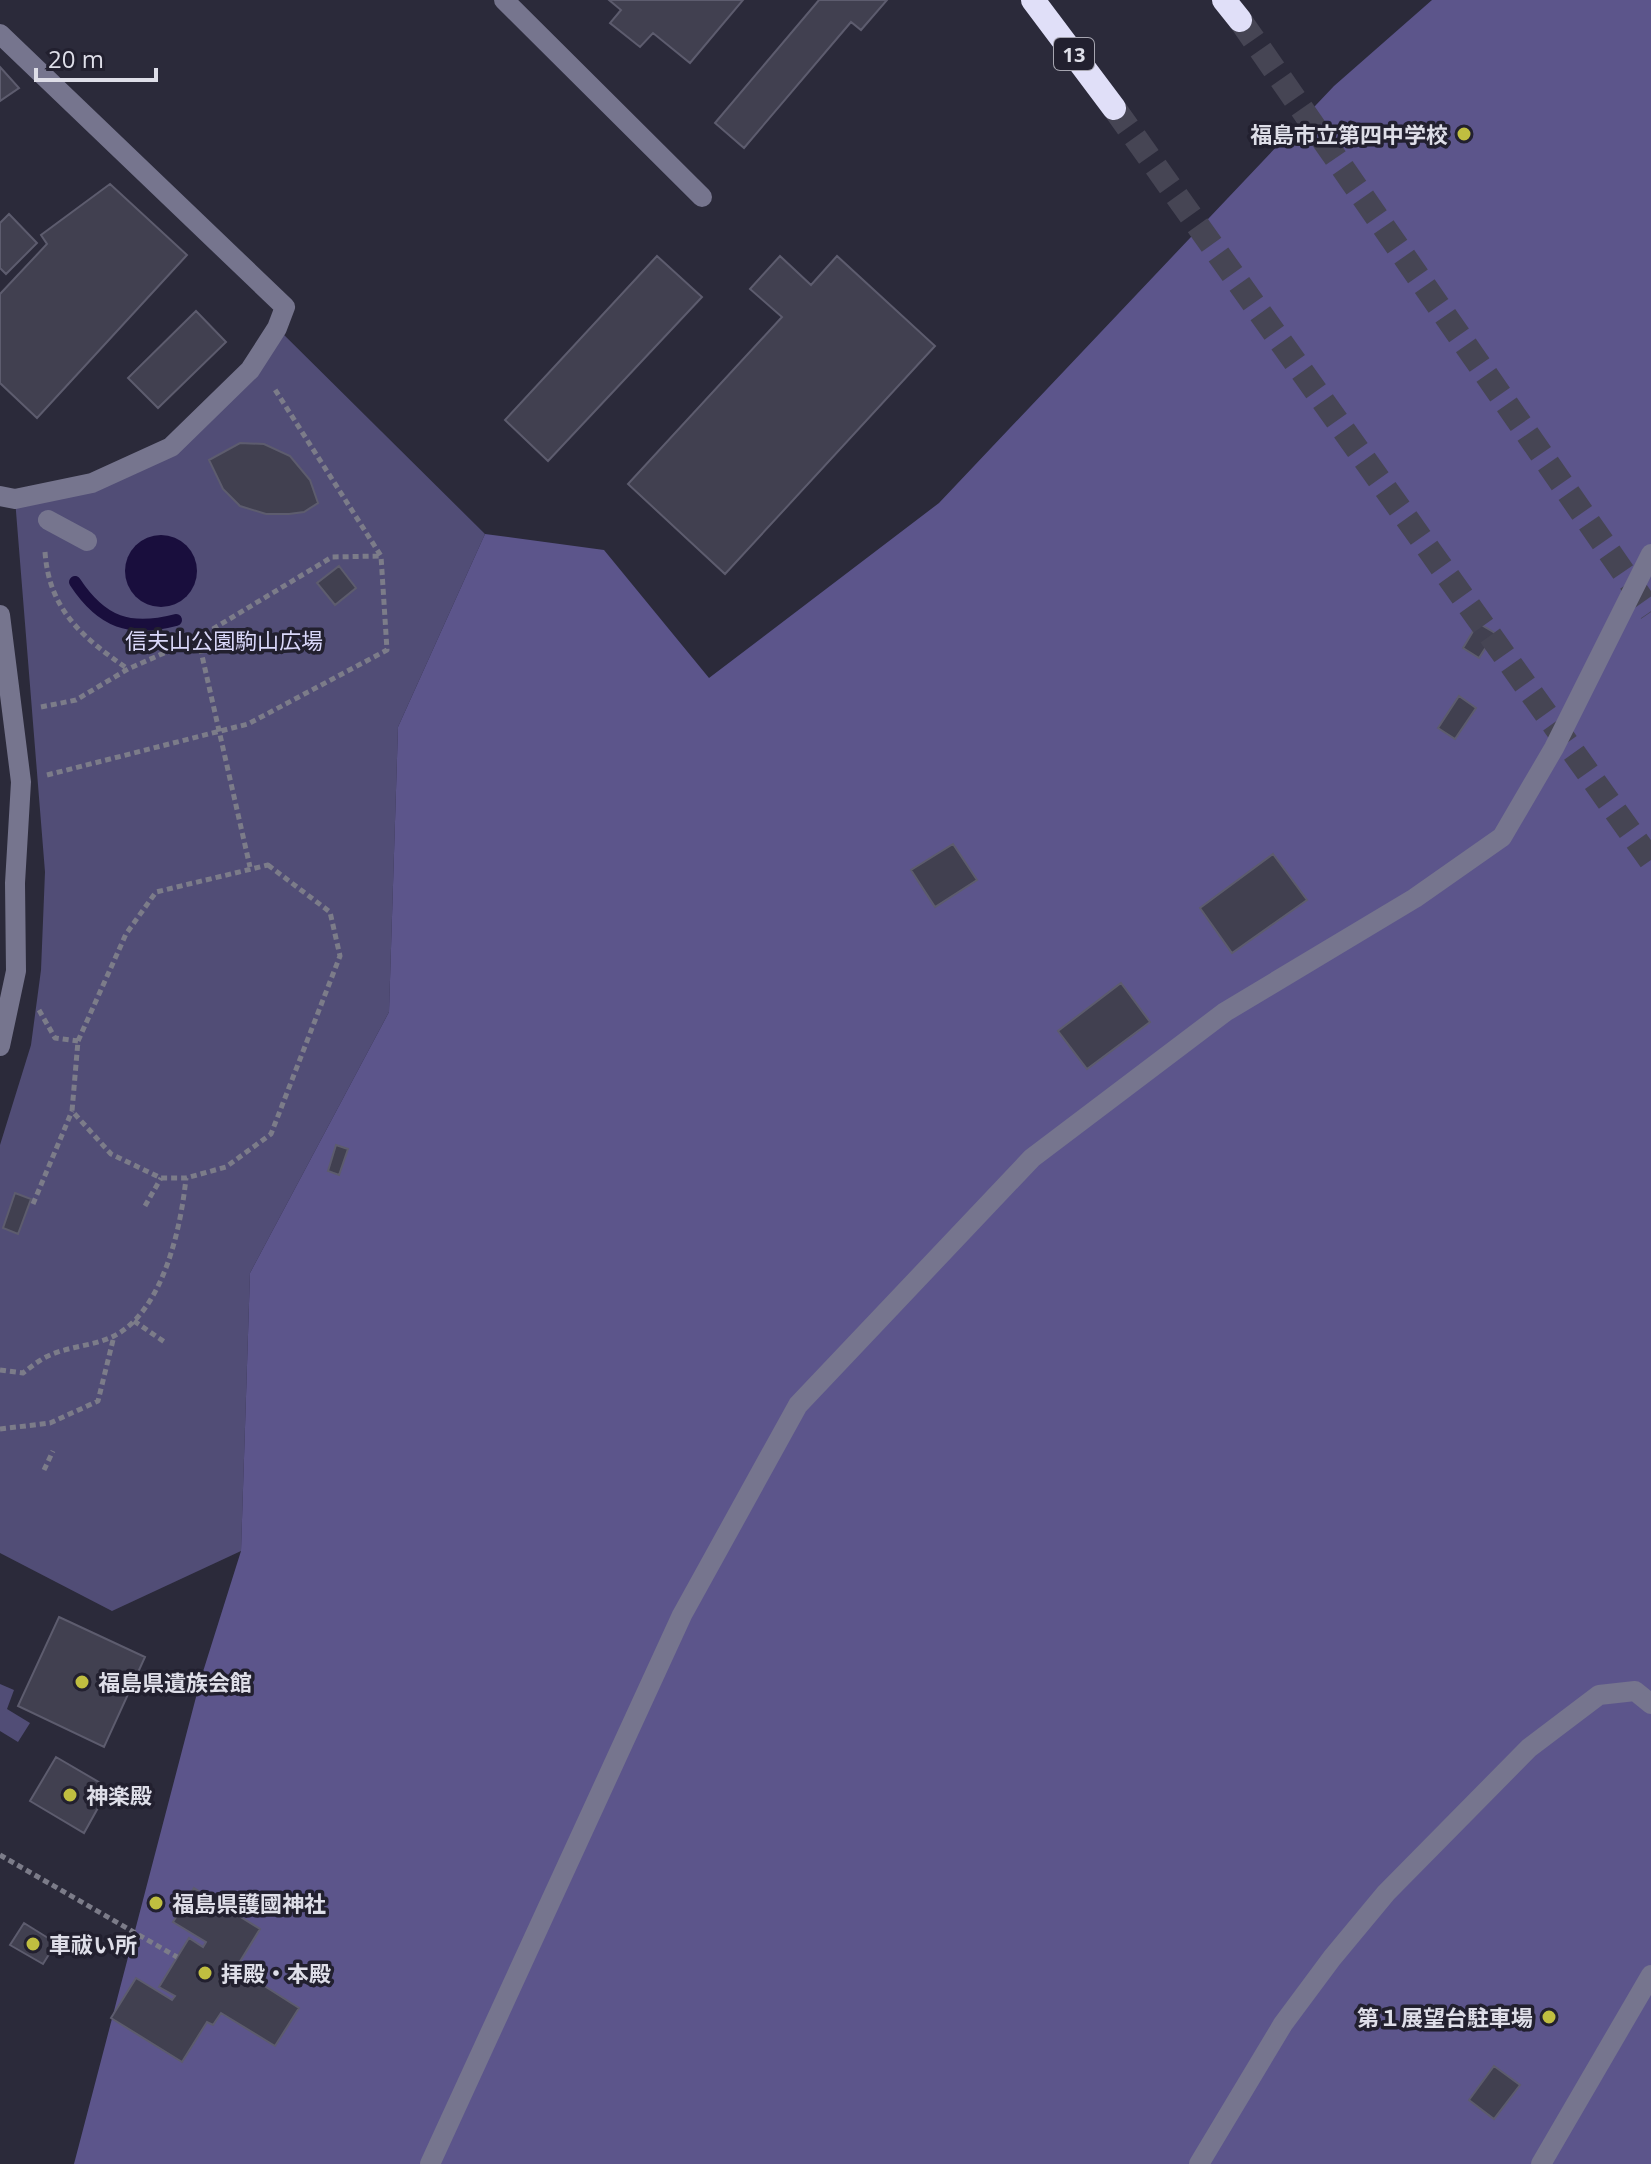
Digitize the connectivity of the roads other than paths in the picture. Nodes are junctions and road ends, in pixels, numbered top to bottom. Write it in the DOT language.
graph roads {
  1 [pos="504,0"];
  2 [pos="1033,0"];
  3 [pos="1224,0"];
  4 [pos="1240,20"];
  5 [pos="0,34"];
  6 [pos="1114,108"];
  7 [pos="702,197"];
  8 [pos="0,496"];
  9 [pos="48,520"];
  10 [pos="87,541"];
  11 [pos="1651,554"];
  12 [pos="0,615"];
  13 [pos="0,1046"];
  14 [pos="1651,1704"];
  15 [pos="1651,1975"];
  16 [pos="430,2164"];
  17 [pos="1199,2164"];
  18 [pos="1541,2164"];
  1 -- 7 [label="street"];
  2 -- 6 [label="highway, 13"];
  3 -- 4 [label="highway"];
  5 -- 8 [label="street"];
  9 -- 10 [label="street"];
  11 -- 16 [label="street"];
  12 -- 13 [label="street"];
  14 -- 17 [label="street"];
  15 -- 18 [label="street"];
}
